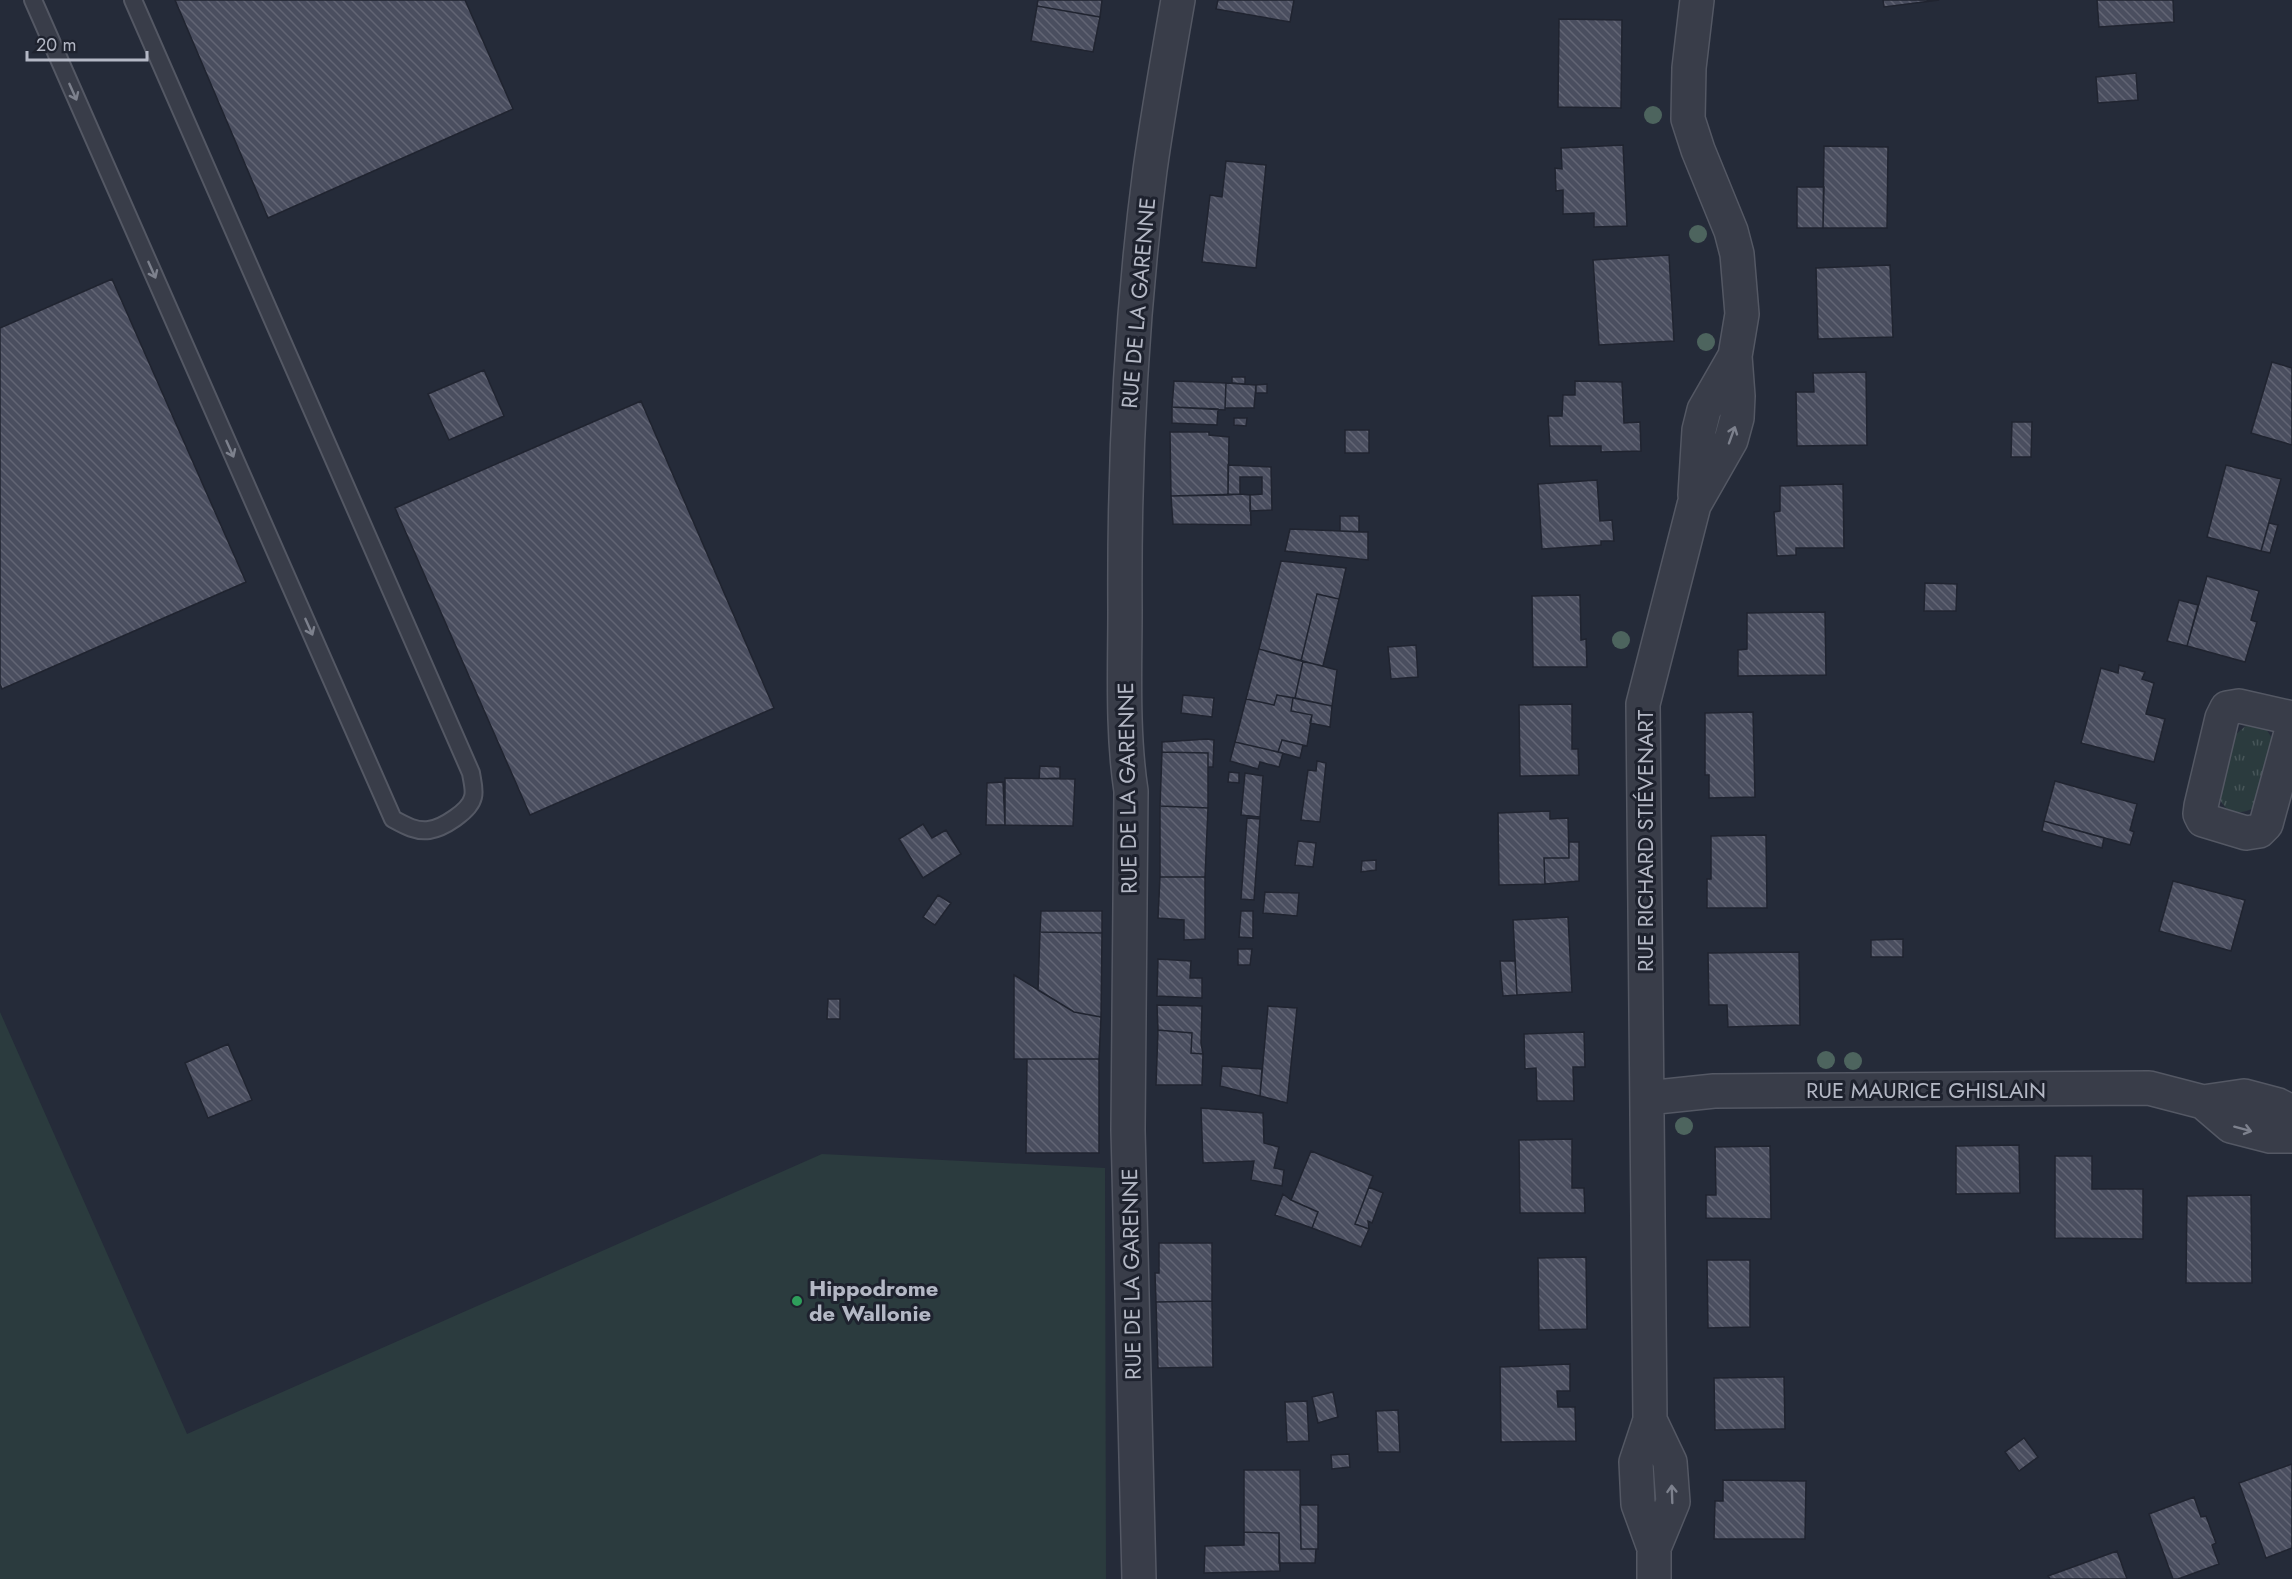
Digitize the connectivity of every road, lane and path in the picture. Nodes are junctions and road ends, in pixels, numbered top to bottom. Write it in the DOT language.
graph roads {
  1 [pos="33,0"];
  2 [pos="133,0"];
  3 [pos="1178,0"];
  4 [pos="1697,0"];
  5 [pos="2292,718"];
  6 [pos="2292,729"];
  7 [pos="1647,1098"];
  8 [pos="2203,1102"];
  9 [pos="2292,1112"];
  10 [pos="2292,1137"];
  11 [pos="1654,1564"];
  12 [pos="1139,1579"];
  1 -- 2 [label="lane, one-way"];
  3 -- 12 [label="street, RUE DE LA GARENNE"];
  4 -- 7 [label="street, RUE RICHARD STIÉVENART"];
  5 -- 6 [label="street"];
  7 -- 8 [label="street, RUE MAURICE GHISLAIN"];
  7 -- 11 [label="street, RUE RICHARD STIÉVENART"];
  8 -- 9 [label="street, RUE MAURICE GHISLAIN"];
  8 -- 10 [label="street, RUE MAURICE GHISLAIN, one-way"];
}
